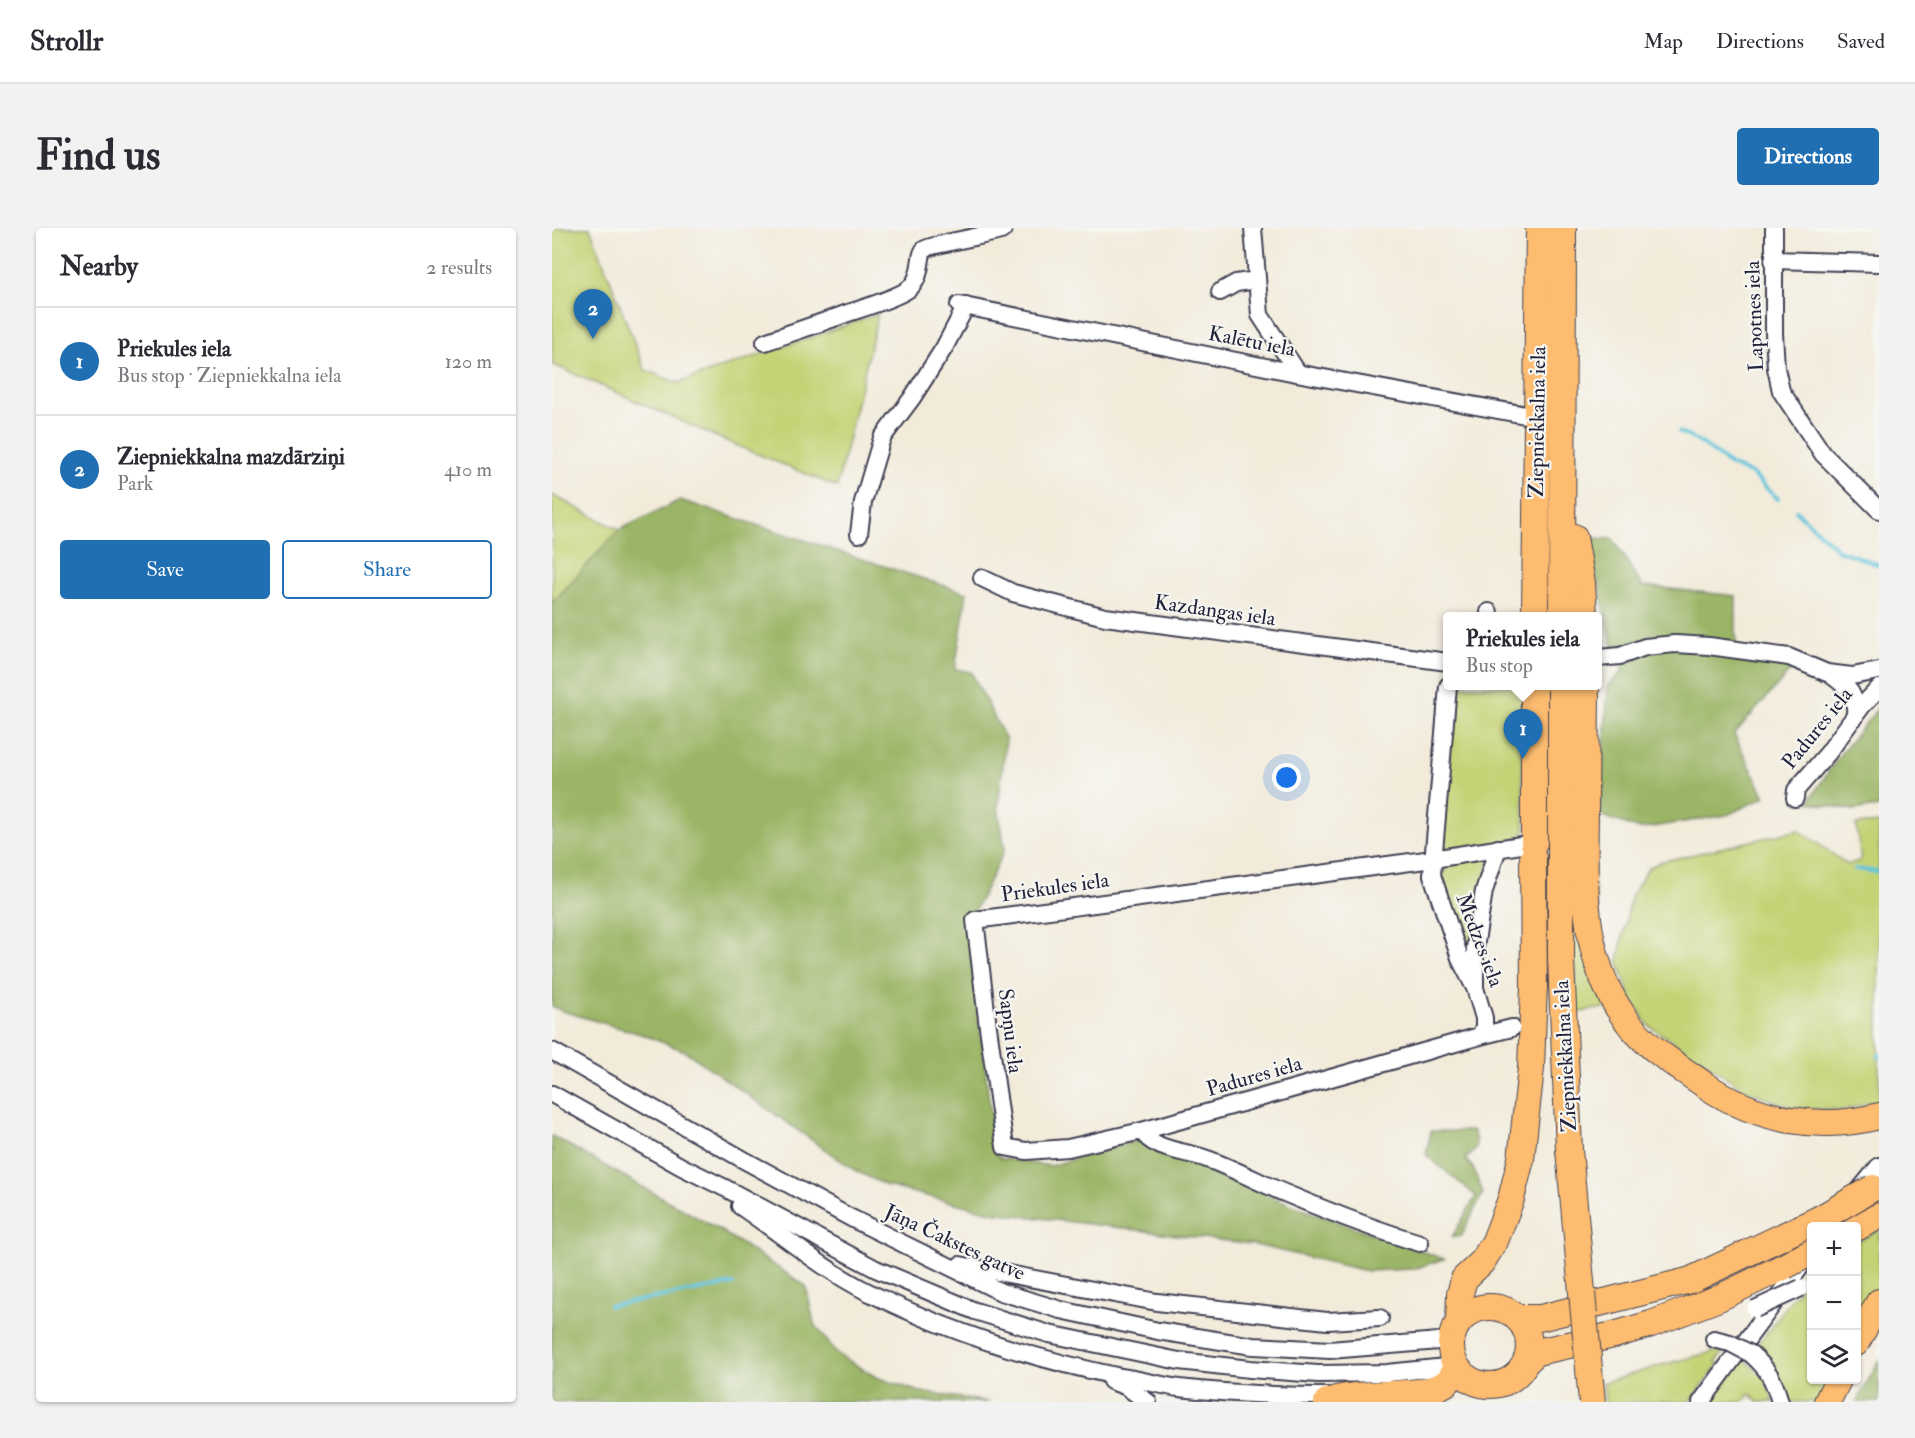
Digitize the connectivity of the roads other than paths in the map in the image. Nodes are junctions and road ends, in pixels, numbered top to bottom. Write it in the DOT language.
graph roads {
  1 [pos="1004,228"];
  2 [pos="1252,228"];
  3 [pos="1539,228"];
  4 [pos="1563,228"];
  5 [pos="1774,228"];
  6 [pos="1773,260"];
  7 [pos="1879,263"];
  8 [pos="1257,280"];
  9 [pos="1220,292"];
  10 [pos="765,342"];
  11 [pos="1298,373"];
  12 [pos="1537,417"];
  13 [pos="1563,477"];
  14 [pos="1879,510"];
  15 [pos="859,534"];
  16 [pos="982,579"];
  17 [pos="1535,612"];
  18 [pos="1562,612"];
  19 [pos="1584,612"];
  20 [pos="1602,658"];
  21 [pos="1443,661"];
  22 [pos="1879,671"];
  23 [pos="1827,673"];
  24 [pos="1879,688"];
  25 [pos="1448,690"];
  26 [pos="1534,690"];
  27 [pos="1586,690"];
  28 [pos="1557,693"];
  29 [pos="1855,717"];
  30 [pos="1795,798"];
  31 [pos="1498,848"];
  32 [pos="1533,850"];
  33 [pos="1433,859"];
  34 [pos="975,920"];
  35 [pos="1475,988"];
  36 [pos="1512,1028"];
  37 [pos="1480,1036"];
  38 [pos="552,1051"];
  39 [pos="552,1094"];
  40 [pos="1879,1116"];
  41 [pos="1142,1131"];
  42 [pos="1005,1147"];
  43 [pos="682,1167"];
  44 [pos="1877,1180"];
  45 [pos="1879,1216"];
  46 [pos="1826,1222"];
  47 [pos="1861,1226"];
  48 [pos="1807,1230"];
  49 [pos="1420,1243"];
  50 [pos="1807,1255"];
  51 [pos="1807,1259"];
  52 [pos="942,1262"];
  53 [pos="1801,1288"];
  54 [pos="1879,1302"];
  55 [pos="1755,1308"];
  56 [pos="1380,1318"];
  57 [pos="1517,1318"];
  58 [pos="1455,1331"];
  59 [pos="1861,1336"];
  60 [pos="1722,1341"];
  61 [pos="1526,1362"];
  62 [pos="1456,1366"];
  63 [pos="1077,1368"];
  64 [pos="1836,1384"];
  65 [pos="1336,1399"];
  66 [pos="1148,1402"];
  67 [pos="1592,1402"];
  68 [pos="1701,1402"];
  69 [pos="1780,1402"];
  70 [pos="1827,1402"];
  1 -- 10 [label="street"];
  2 -- 8 [label="street"];
  3 -- 12 [label="highway, Ziepniekkalna iela"];
  4 -- 13 [label="highway, Ziepniekkalna iela"];
  5 -- 6 [label="street, Lapotnes iela"];
  6 -- 7 [label="street"];
  6 -- 14 [label="street, Lapotnes iela"];
  8 -- 9 [label="street"];
  8 -- 11 [label="street"];
  11 -- 12 [label="street, Kalētu iela"];
  11 -- 15 [label="street, Kalētu iela"];
  12 -- 17 [label="highway, Ziepniekkalna iela"];
  13 -- 18 [label="highway, Ziepniekkalna iela"];
  13 -- 19 [label="highway"];
  16 -- 21 [label="street, Kazdangas iela"];
  20 -- 23 [label="street"];
  22 -- 23 [label="street"];
  23 -- 29 [label="street"];
  24 -- 29 [label="street, Padures iela"];
  25 -- 33 [label="street, Medzes iela"];
  26 -- 32 [label="highway, Ziepniekkalna iela"];
  27 -- 40 [label="highway"];
  28 -- 67 [label="highway, Ziepniekkalna iela, bridge"];
  29 -- 30 [label="street, Padures iela"];
  31 -- 32 [label="street, Priekules iela"];
  31 -- 33 [label="street, Priekules iela"];
  31 -- 35 [label="street"];
  32 -- 58 [label="highway, Ziepniekkalna iela"];
  33 -- 34 [label="street, Priekules iela"];
  33 -- 35 [label="street, Medzes iela"];
  34 -- 42 [label="street, Sapņu iela"];
  35 -- 37 [label="street, Medzes iela"];
  36 -- 37 [label="street, Padures iela"];
  37 -- 41 [label="street, Padures iela"];
  38 -- 52 [label="street, Jāņa Čakstes gatve"];
  39 -- 43 [label="street"];
  41 -- 42 [label="street, Padures iela"];
  41 -- 49 [label="street"];
  43 -- 62 [label="street"];
  43 -- 63 [label="street"];
  44 -- 46 [label="highway, bridge"];
  45 -- 47 [label="highway"];
  48 -- 57 [label="highway"];
  50 -- 61 [label="highway, bridge"];
  51 -- 68 [label="street"];
  52 -- 56 [label="street"];
  52 -- 58 [label="street, Jāņa Čakstes gatve"];
  53 -- 55 [label="street, bridge"];
  54 -- 59 [label="highway"];
  57 -- 58 [label="highway"];
  57 -- 61 [label="highway"];
  58 -- 62 [label="highway"];
  60 -- 69 [label="street, bridge"];
  61 -- 62 [label="highway"];
  62 -- 65 [label="highway"];
  63 -- 65 [label="street"];
  63 -- 66 [label="street"];
  64 -- 70 [label="highway"];
}
